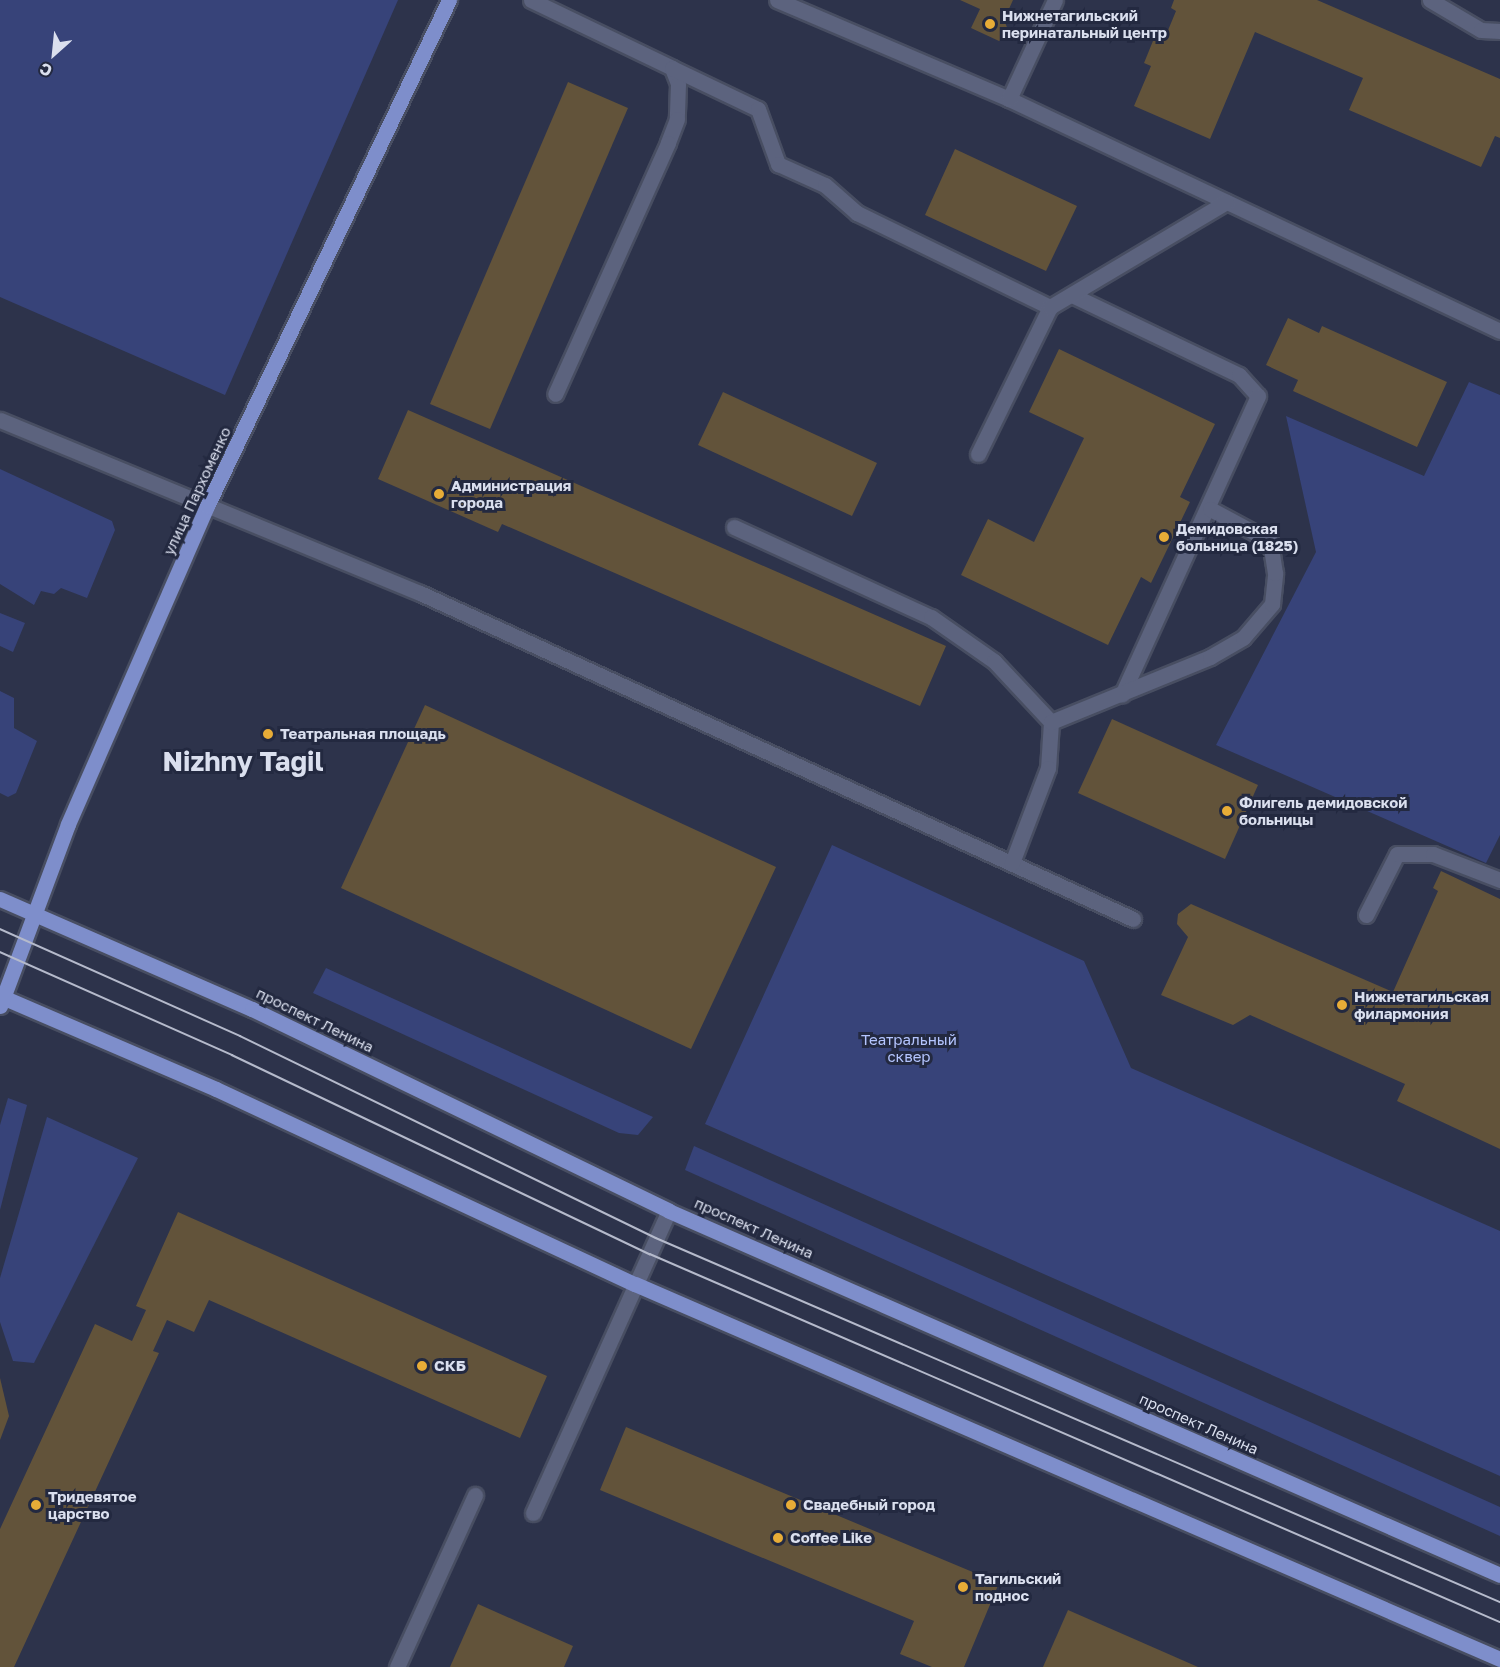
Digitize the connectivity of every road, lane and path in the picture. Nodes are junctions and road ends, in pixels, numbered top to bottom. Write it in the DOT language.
graph roads {
  1 [pos="449,0"];
  2 [pos="531,0"];
  3 [pos="777,0"];
  4 [pos="1055,0"];
  5 [pos="1430,0"];
  6 [pos="1500,31"];
  7 [pos="672,68"];
  8 [pos="1009,99"];
  9 [pos="1226,202"];
  10 [pos="1074,296"];
  11 [pos="1050,308"];
  12 [pos="1500,331"];
  13 [pos="555,394"];
  14 [pos="0,420"];
  15 [pos="978,454"];
  16 [pos="207,506"];
  17 [pos="1210,509"];
  18 [pos="734,527"];
  19 [pos="1122,694"];
  20 [pos="1051,722"];
  21 [pos="1012,863"];
  22 [pos="1500,880"];
  23 [pos="0,899"];
  24 [pos="32,914"];
  25 [pos="1366,915"];
  26 [pos="1133,919"];
  27 [pos="1,1000"];
  28 [pos="669,1211"];
  29 [pos="635,1284"];
  30 [pos="475,1495"];
  31 [pos="533,1513"];
  32 [pos="1500,1575"];
  33 [pos="1500,1659"];
  34 [pos="397,1667"];
  1 -- 16 [label="main road, улица Пархоменко"];
  2 -- 7 [label="street"];
  3 -- 8 [label="street"];
  4 -- 8 [label="street"];
  5 -- 6 [label="street"];
  7 -- 11 [label="street"];
  7 -- 13 [label="street"];
  8 -- 9 [label="street"];
  9 -- 10 [label="street"];
  9 -- 12 [label="street"];
  10 -- 11 [label="street"];
  10 -- 17 [label="street"];
  11 -- 15 [label="street"];
  14 -- 16 [label="street"];
  16 -- 21 [label="street"];
  16 -- 24 [label="main road, улица Пархоменко"];
  17 -- 19 [label="street"];
  17 -- 19 [label="street"];
  18 -- 20 [label="street"];
  19 -- 20 [label="street"];
  20 -- 21 [label="street"];
  21 -- 26 [label="street"];
  22 -- 25 [label="street"];
  23 -- 24 [label="main road, проспект Ленина"];
  24 -- 27 [label="main road, улица Пархоменко"];
  24 -- 28 [label="main road, проспект Ленина"];
  27 -- 29 [label="main road"];
  28 -- 29 [label="street"];
  28 -- 32 [label="main road, проспект Ленина"];
  29 -- 31 [label="street"];
  29 -- 33 [label="main road"];
  30 -- 34 [label="street"];
}
